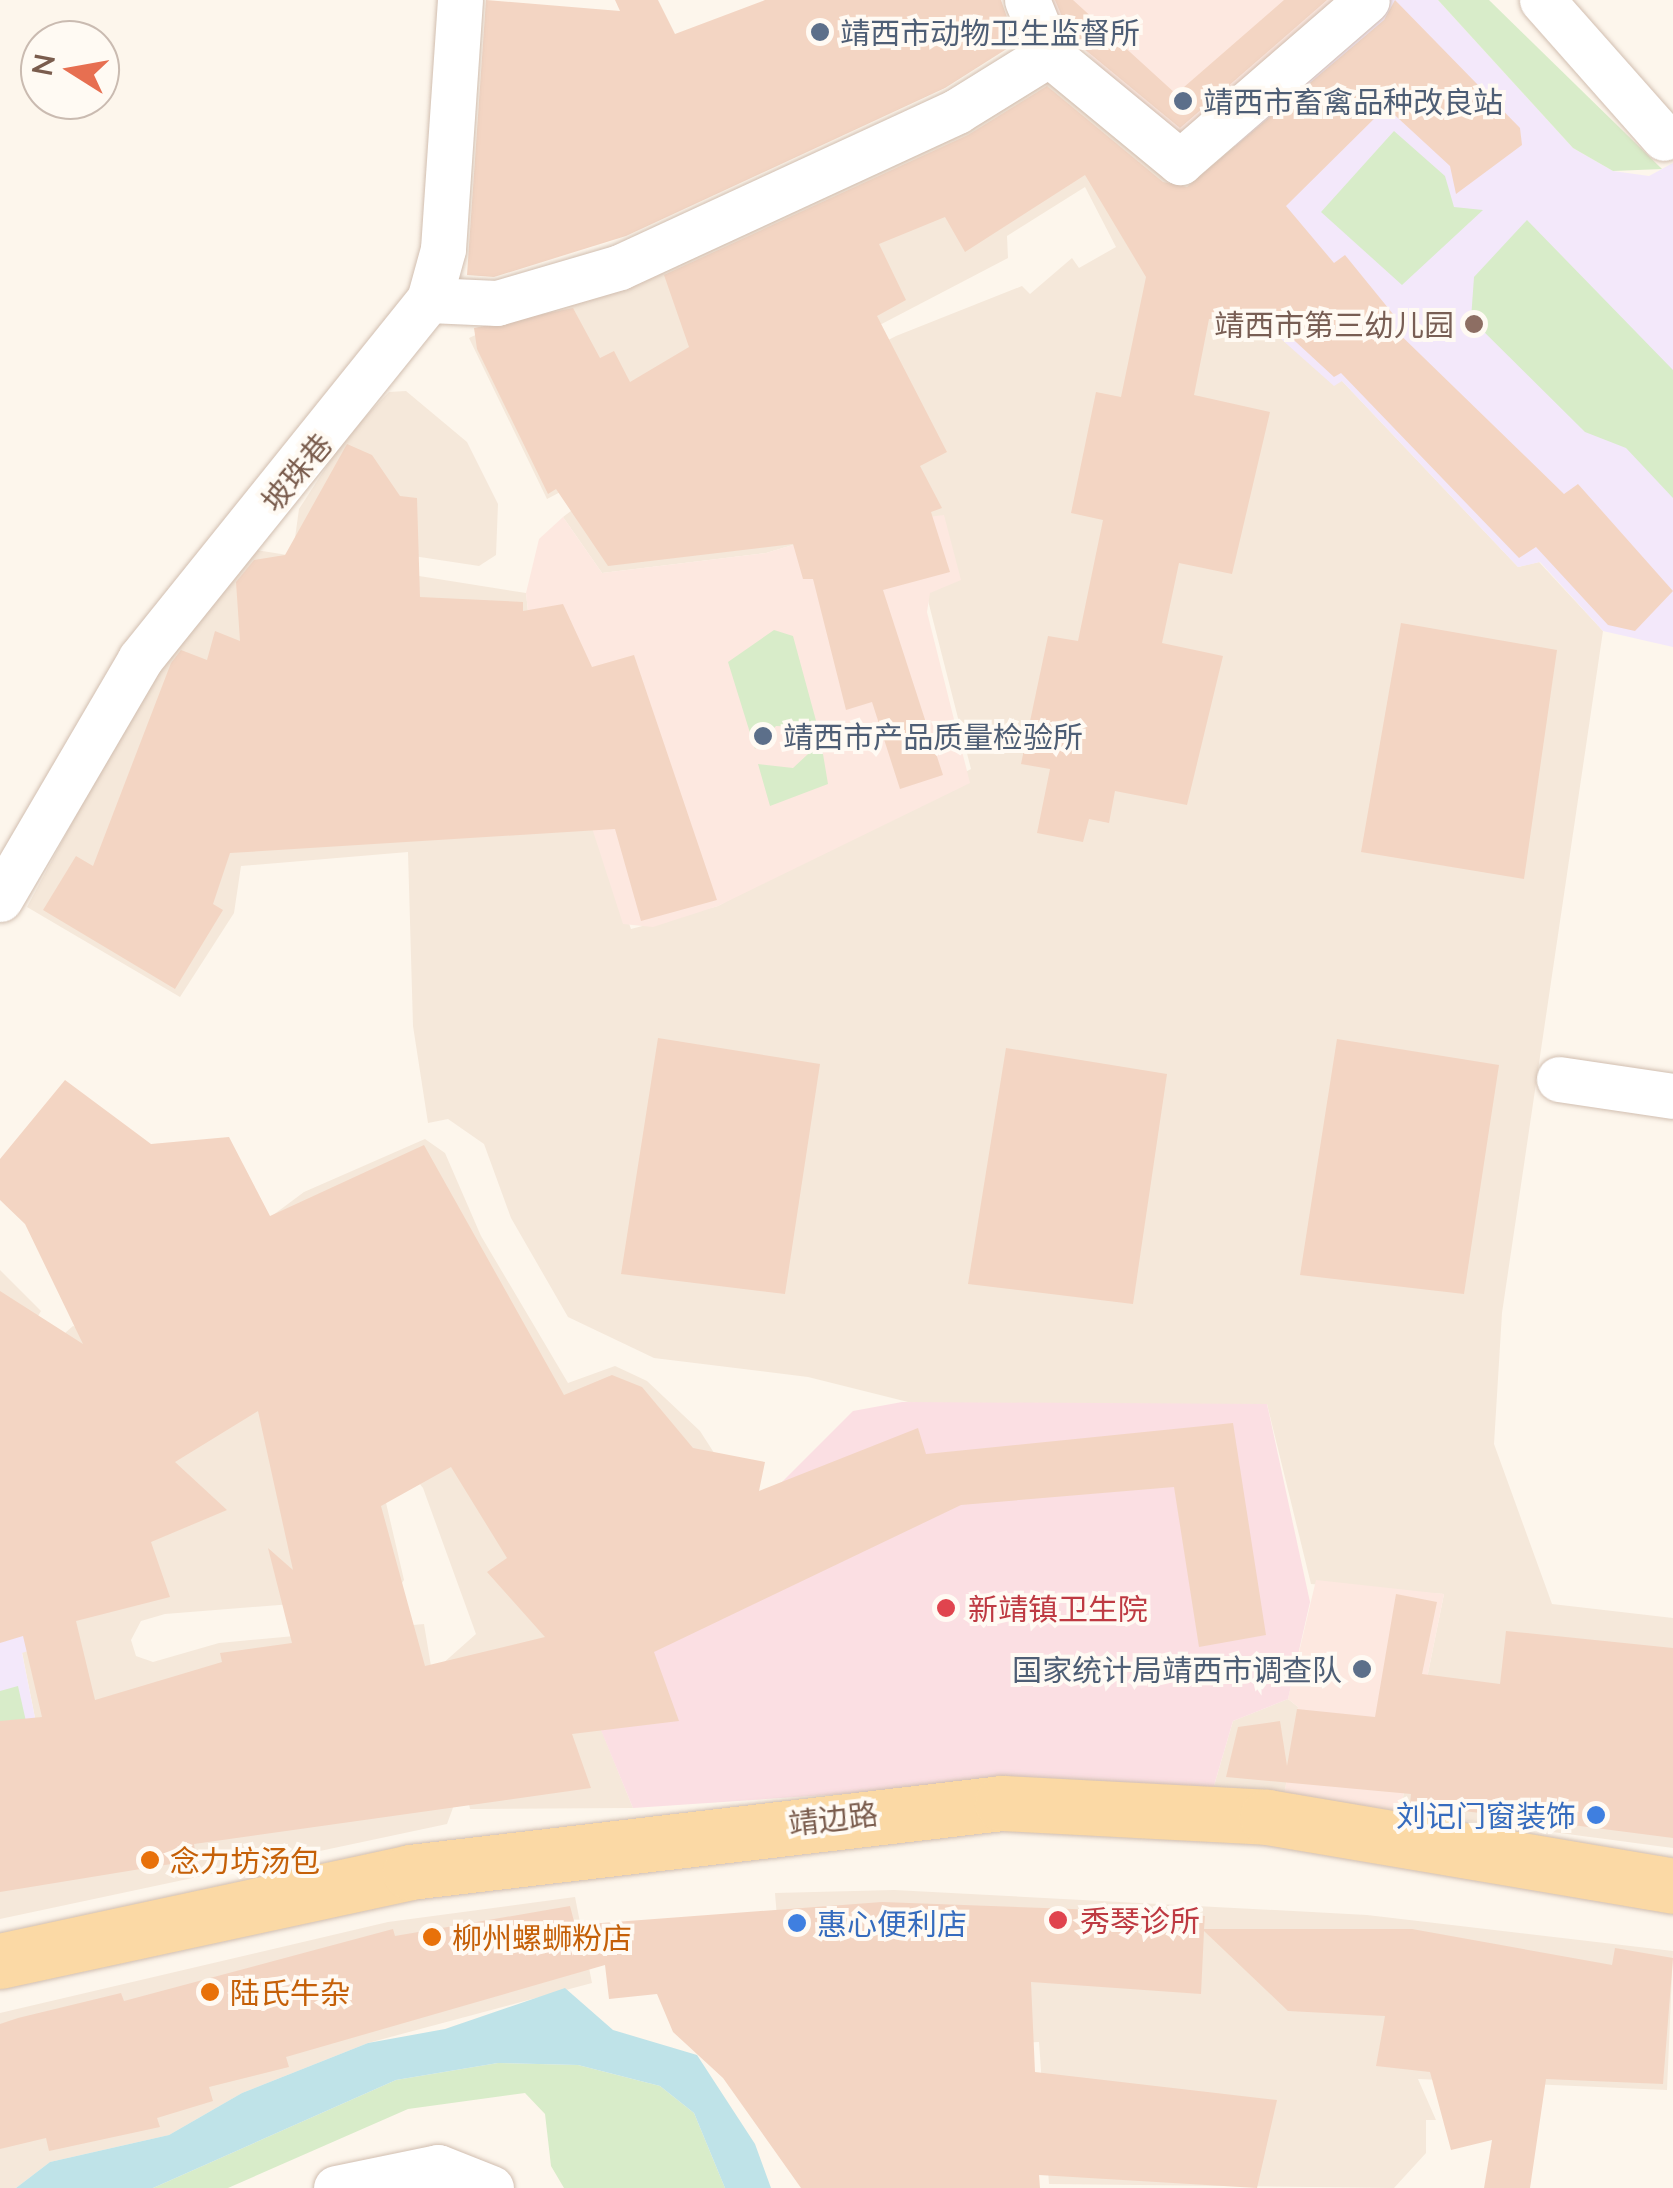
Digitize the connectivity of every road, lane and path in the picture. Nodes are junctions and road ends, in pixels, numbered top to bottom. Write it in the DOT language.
graph roads {
  1 [pos="460,0"];
  2 [pos="1027,0"];
  3 [pos="1366,0"];
  4 [pos="1542,0"];
  5 [pos="1049,54"];
  6 [pos="1664,138"];
  7 [pos="428,300"];
  8 [pos="0,898"];
  9 [pos="1559,1079"];
  10 [pos="1673,1096"];
  11 [pos="1673,1886"];
  12 [pos="1673,1912"];
  13 [pos="0,1960"];
  14 [pos="0,1993"];
  15 [pos="336,2188"];
  16 [pos="492,2188"];
  1 -- 7 [label="street, 坡珠巷"];
  2 -- 5 [label="street"];
  3 -- 5 [label="street"];
  4 -- 6 [label="street"];
  5 -- 7 [label="street"];
  7 -- 8 [label="street, 坡珠巷"];
  9 -- 10 [label="street"];
  11 -- 13 [label="main road, 靖边路"];
  12 -- 14 [label="main road, 靖边路"];
  15 -- 16 [label="street"];
}
